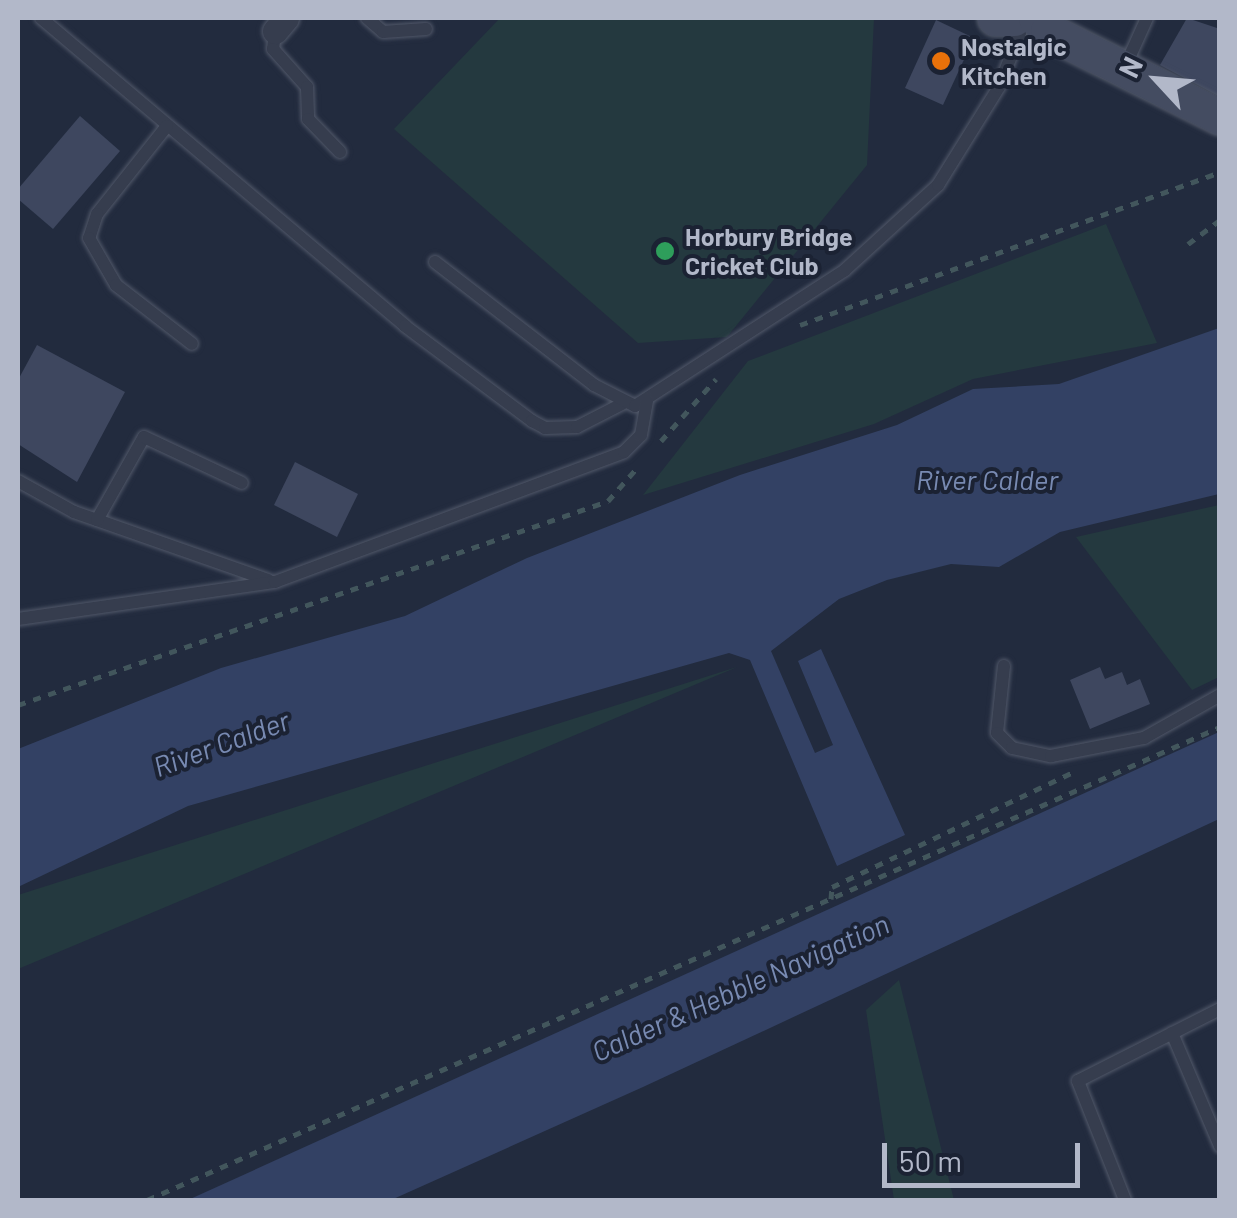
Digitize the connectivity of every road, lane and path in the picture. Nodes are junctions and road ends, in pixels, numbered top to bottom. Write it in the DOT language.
graph roads {
  1 [pos="40,18"];
  2 [pos="367,18"];
  3 [pos="995,18"];
  4 [pos="1014,18"];
  5 [pos="1026,18"];
  6 [pos="1036,18"];
  7 [pos="1147,18"];
  8 [pos="280,24"];
  9 [pos="426,30"];
  10 [pos="1124,69"];
  11 [pos="1220,117"];
  12 [pos="166,126"];
  13 [pos="340,152"];
  14 [pos="1220,220"];
  15 [pos="1188,244"];
  16 [pos="436,262"];
  17 [pos="192,344"];
  18 [pos="647,400"];
  19 [pos="622,404"];
  20 [pos="18,480"];
  21 [pos="242,483"];
  22 [pos="97,520"];
  23 [pos="276,582"];
  24 [pos="18,619"];
  25 [pos="1004,666"];
  26 [pos="1220,696"];
  27 [pos="1220,727"];
  28 [pos="1075,771"];
  29 [pos="831,899"];
  30 [pos="1220,1009"];
  31 [pos="1172,1033"];
  32 [pos="1220,1146"];
  33 [pos="147,1200"];
  34 [pos="1125,1200"];
  1 -- 12 [label="lane"];
  2 -- 9 [label="lane"];
  3 -- 4 [label="street"];
  5 -- 18 [label="lane"];
  6 -- 10 [label="street"];
  7 -- 10 [label="lane"];
  8 -- 13 [label="lane"];
  10 -- 11 [label="street"];
  12 -- 17 [label="lane"];
  12 -- 19 [label="lane"];
  14 -- 15 [label="path"];
  16 -- 19 [label="lane"];
  18 -- 19 [label="lane"];
  18 -- 23 [label="lane"];
  20 -- 22 [label="lane"];
  21 -- 22 [label="lane"];
  22 -- 23 [label="lane"];
  23 -- 24 [label="lane"];
  25 -- 26 [label="lane"];
  27 -- 29 [label="path"];
  28 -- 29 [label="path"];
  29 -- 33 [label="path"];
  30 -- 31 [label="lane"];
  31 -- 32 [label="lane"];
  31 -- 34 [label="lane"];
}
